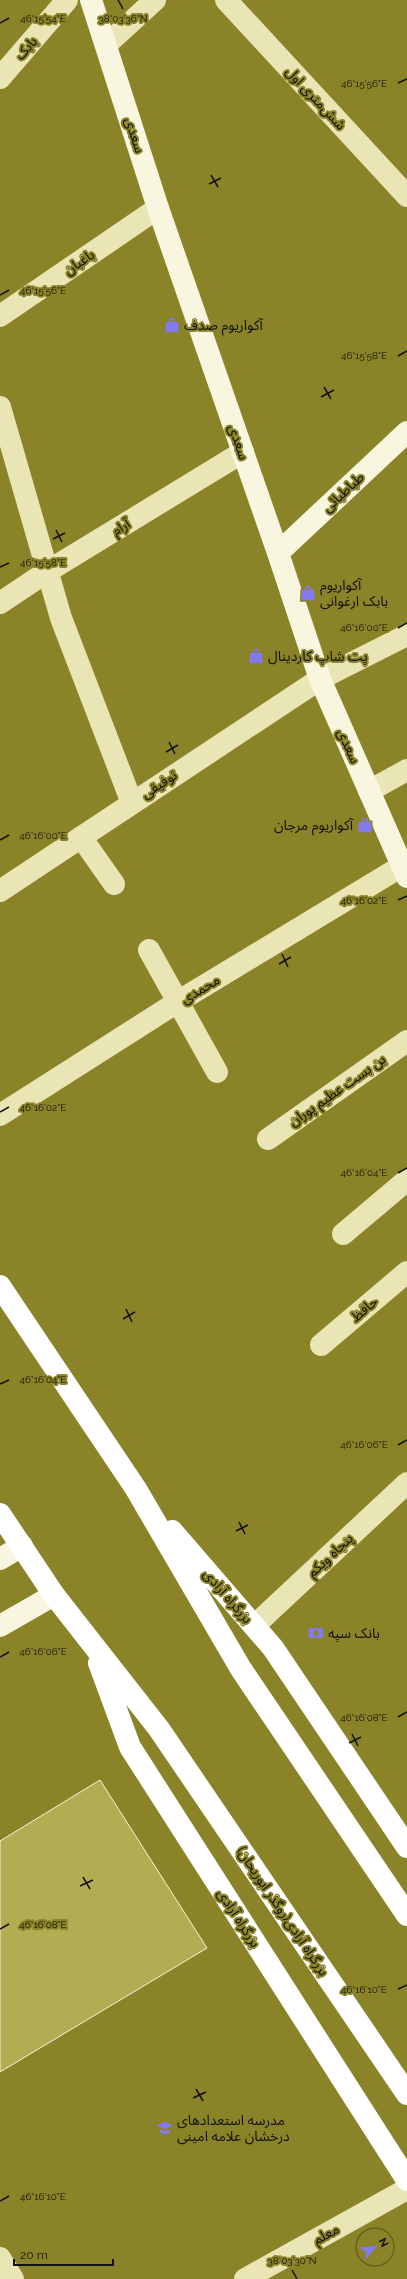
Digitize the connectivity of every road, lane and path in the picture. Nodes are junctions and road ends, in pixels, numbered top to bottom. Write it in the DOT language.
graph roads {
  1 [pos="67,0"];
  2 [pos="91,0"];
  3 [pos="155,0"];
  4 [pos="226,0"];
  5 [pos="106,45"];
  6 [pos="0,78"];
  7 [pos="407,196"];
  8 [pos="158,208"];
  9 [pos="0,316"];
  10 [pos="0,407"];
  11 [pos="407,432"];
  12 [pos="243,452"];
  13 [pos="278,553"];
  14 [pos="48,571"];
  15 [pos="0,603"];
  16 [pos="407,635"];
  17 [pos="320,679"];
  18 [pos="407,770"];
  19 [pos="369,791"];
  20 [pos="132,803"];
  21 [pos="81,836"];
  22 [pos="405,871"];
  23 [pos="114,884"];
  24 [pos="0,891"];
  25 [pos="149,950"];
  26 [pos="179,1001"];
  27 [pos="407,1041"];
  28 [pos="217,1072"];
  29 [pos="0,1115"];
  30 [pos="268,1139"];
  31 [pos="407,1180"];
  32 [pos="343,1234"];
  33 [pos="407,1272"];
  34 [pos="0,1286"];
  35 [pos="321,1345"];
  36 [pos="407,1483"];
  37 [pos="136,1489"];
  38 [pos="0,1514"];
  39 [pos="22,1546"];
  40 [pos="0,1559"];
  41 [pos="54,1595"];
  42 [pos="0,1626"];
  43 [pos="254,1626"];
  44 [pos="92,1645"];
  45 [pos="159,1729"];
  46 [pos="407,1847"];
  47 [pos="407,1915"];
  48 [pos="407,2094"];
  49 [pos="407,2180"];
  50 [pos="407,2189"];
  51 [pos="0,2258"];
  52 [pos="13,2279"];
  53 [pos="245,2279"];
  1 -- 6 [label="street, بابک"];
  2 -- 5 [label="main road, سعدی"];
  3 -- 5 [label="street"];
  4 -- 7 [label="street, شش‌متری اول"];
  5 -- 8 [label="main road, سعدی"];
  8 -- 9 [label="street, باغبان"];
  8 -- 12 [label="main road, سعدی"];
  10 -- 14 [label="street"];
  11 -- 13 [label="main road, طباطبائی"];
  12 -- 13 [label="main road, سعدی"];
  12 -- 14 [label="street, آرام"];
  13 -- 17 [label="main road, سعدی"];
  14 -- 15 [label="street, آرام"];
  14 -- 20 [label="street"];
  16 -- 17 [label="street, توفیقی"];
  17 -- 19 [label="main road, سعدی"];
  17 -- 20 [label="street, توفیقی"];
  18 -- 19 [label="street"];
  19 -- 22 [label="main road, سعدی"];
  20 -- 21 [label="street, توفیقی"];
  21 -- 23 [label="street"];
  21 -- 24 [label="street, توفیقی"];
  22 -- 26 [label="street, محمدی"];
  25 -- 26 [label="street"];
  26 -- 28 [label="street"];
  26 -- 29 [label="street, محمدی"];
  27 -- 30 [label="street, بن بست عظیم پوران"];
  31 -- 32 [label="street"];
  33 -- 35 [label="street, حافظ"];
  34 -- 37 [label="highway, بزرگراه آزادی"];
  36 -- 43 [label="street, پنجاه ویکم"];
  37 -- 43 [label="highway, بزرگراه آزادی"];
  37 -- 47 [label="highway, بزرگراه آزادی"];
  38 -- 39 [label="highway, بزرگراه آزادی"];
  39 -- 40 [label="main road"];
  39 -- 41 [label="highway, بزرگراه آزادی"];
  41 -- 42 [label="main road"];
  41 -- 44 [label="highway, بزرگراه آزادی"];
  43 -- 46 [label="highway, بزرگراه آزادی"];
  44 -- 45 [label="highway, بزرگراه آزادی"];
  44 -- 49 [label="highway, بزرگراه آزادی"];
  45 -- 48 [label="highway, بزرگراه آزادی(روگذر ابوریحان)"];
  50 -- 53 [label="street, معلم"];
  51 -- 52 [label="street"];
}
